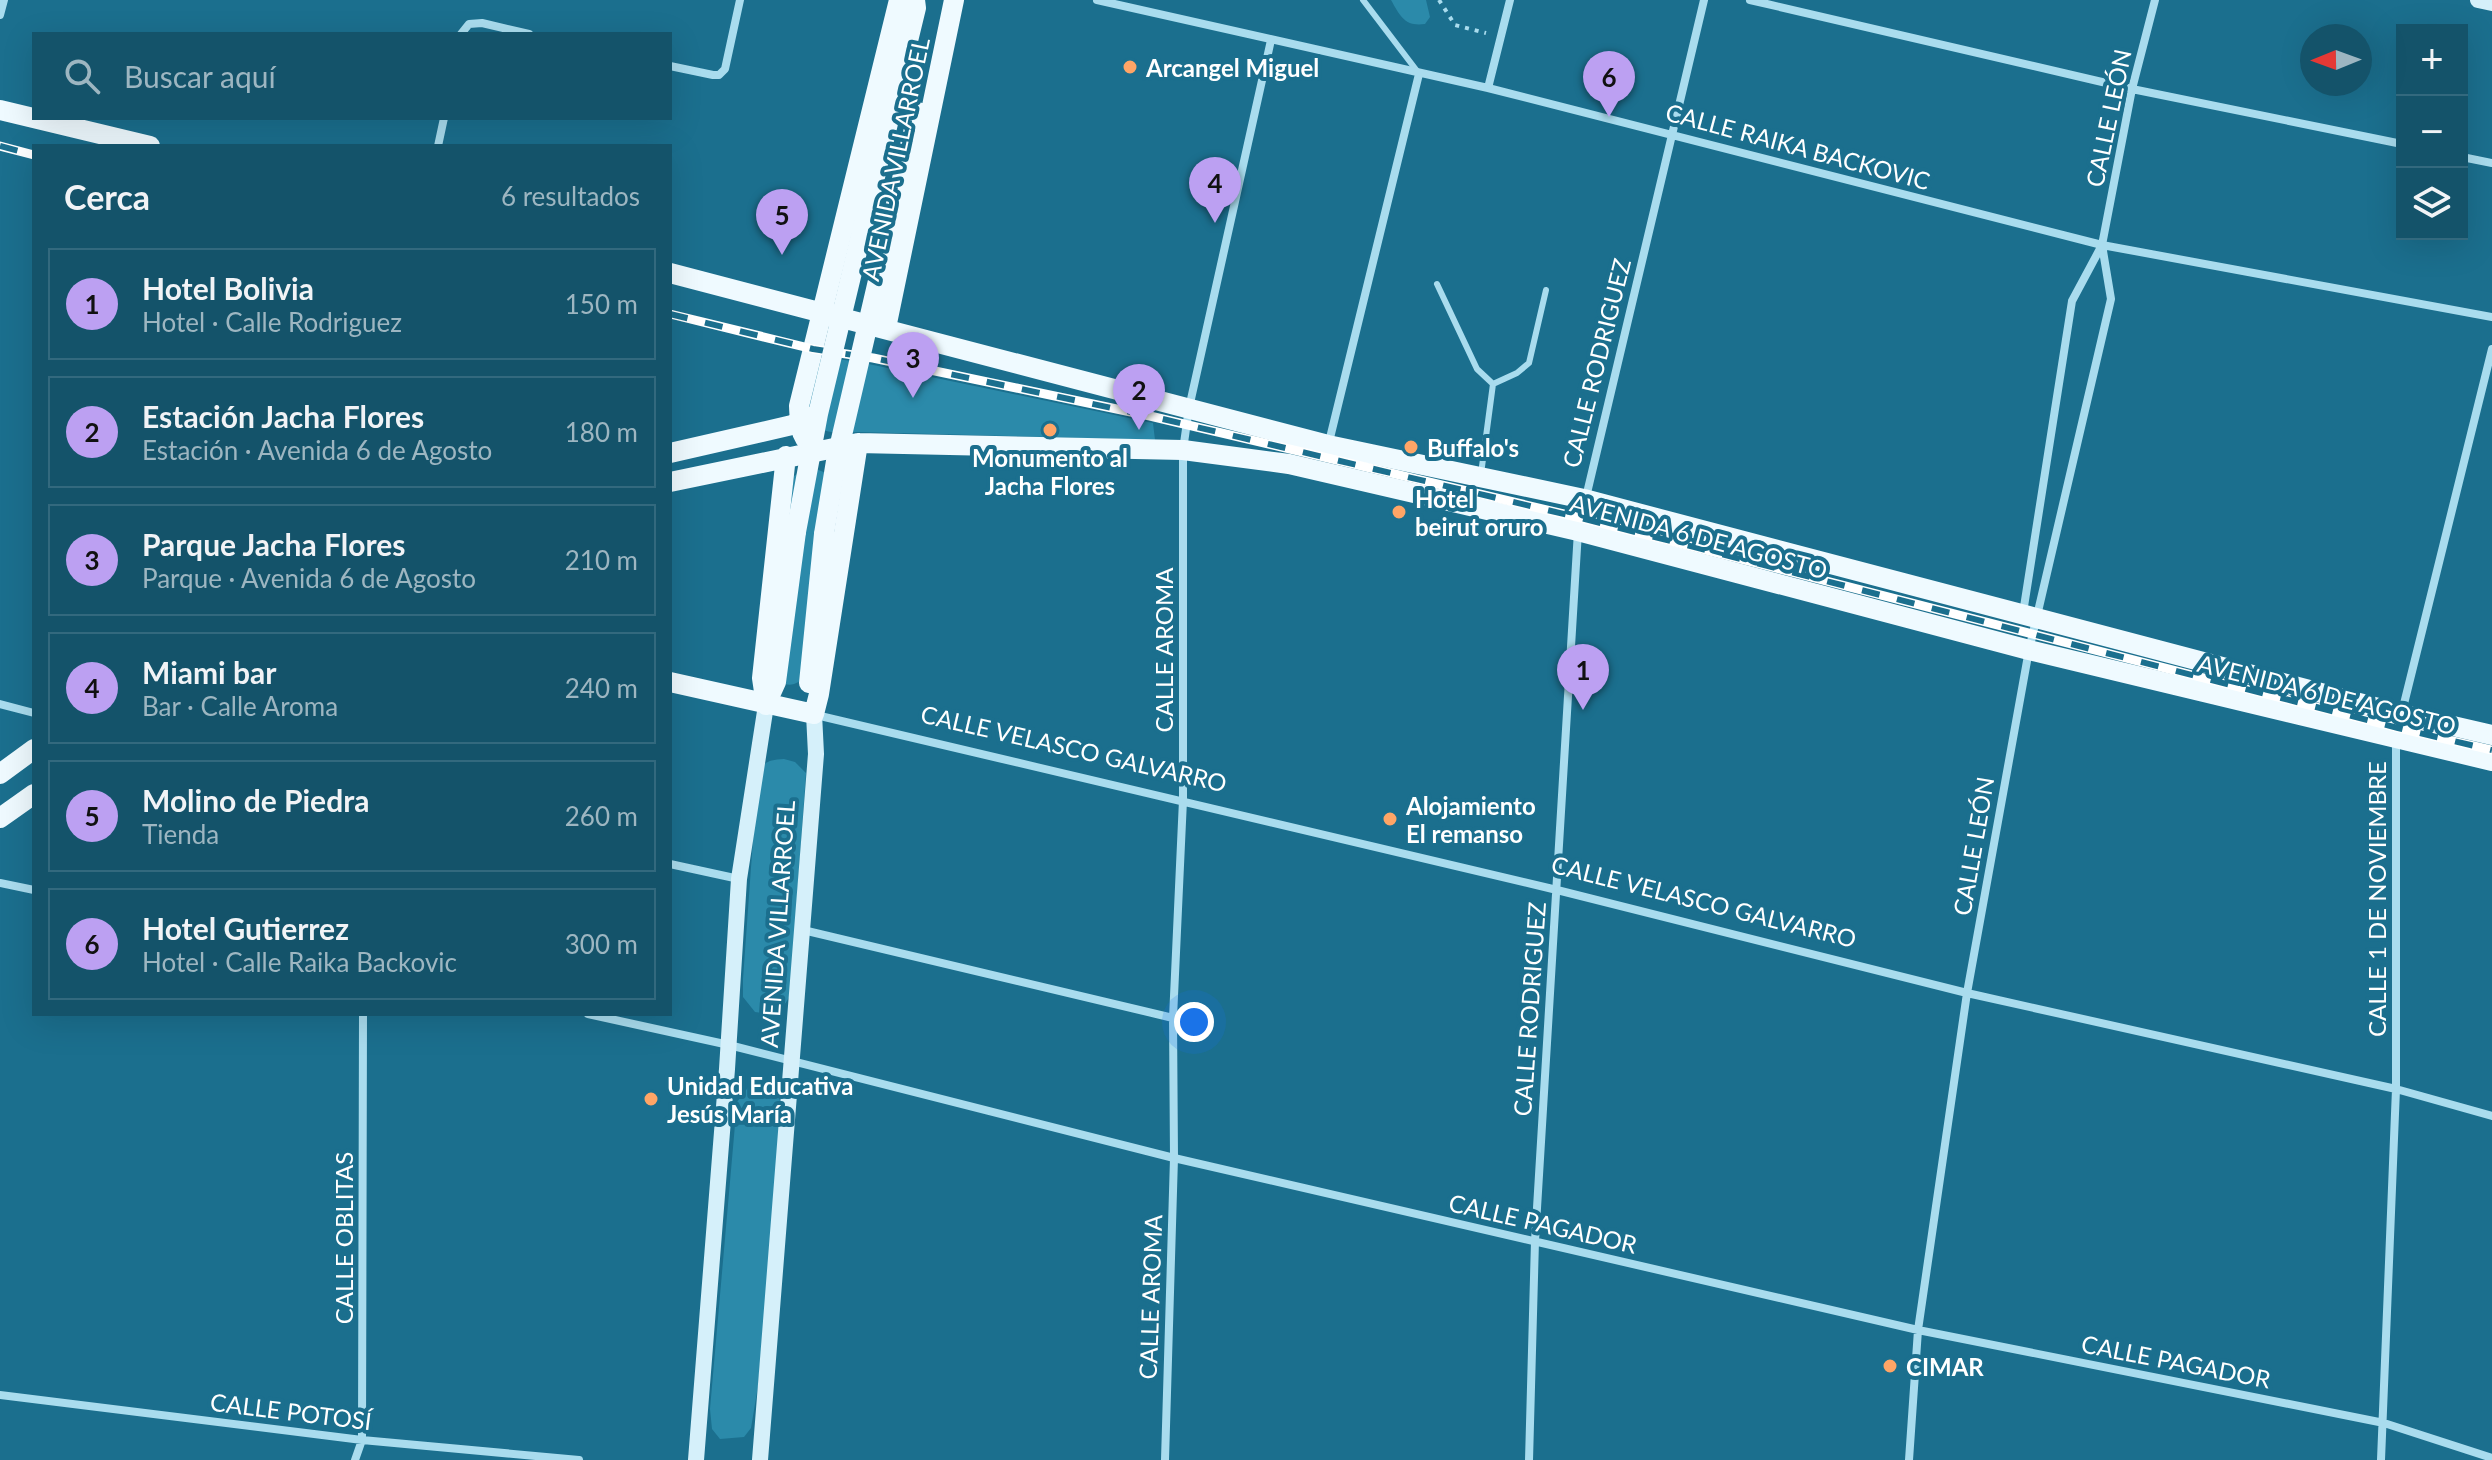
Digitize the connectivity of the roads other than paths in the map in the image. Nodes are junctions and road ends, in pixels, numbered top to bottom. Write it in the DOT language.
graph roads {
  1 [pos="4,0"];
  2 [pos="740,0"];
  3 [pos="899,0"];
  4 [pos="915,0"];
  5 [pos="947,0"];
  6 [pos="954,0"];
  7 [pos="1097,0"];
  8 [pos="1363,0"];
  9 [pos="1510,0"];
  10 [pos="1704,0"];
  11 [pos="1750,0"];
  12 [pos="2155,0"];
  13 [pos="2478,0"];
  14 [pos="2492,3"];
  15 [pos="0,15"];
  16 [pos="463,32"];
  17 [pos="520,32"];
  18 [pos="1271,40"];
  19 [pos="672,66"];
  20 [pos="1419,74"];
  21 [pos="1488,88"];
  22 [pos="2132,89"];
  23 [pos="0,110"];
  24 [pos="32,118"];
  25 [pos="42,120"];
  26 [pos="444,120"];
  27 [pos="1673,133"];
  28 [pos="2396,143"];
  29 [pos="142,144"];
  30 [pos="438,144"];
  31 [pos="2468,158"];
  32 [pos="2492,163"];
  33 [pos="2102,245"];
  34 [pos="672,274"];
  35 [pos="1437,284"];
  36 [pos="1546,290"];
  37 [pos="821,311"];
  38 [pos="2492,317"];
  39 [pos="886,328"];
  40 [pos="2492,349"];
  41 [pos="1493,384"];
  42 [pos="1189,408"];
  43 [pos="818,414"];
  44 [pos="858,443"];
  45 [pos="1328,445"];
  46 [pos="819,450"];
  47 [pos="1183,450"];
  48 [pos="672,453"];
  49 [pos="786,456"];
  50 [pos="1480,477"];
  51 [pos="672,482"];
  52 [pos="1584,499"];
  53 [pos="1578,531"];
  54 [pos="2030,615"];
  55 [pos="2029,650"];
  56 [pos="672,682"];
  57 [pos="0,704"];
  58 [pos="766,705"];
  59 [pos="32,712"];
  60 [pos="814,714"];
  61 [pos="2401,714"];
  62 [pos="2492,735"];
  63 [pos="2396,736"];
  64 [pos="32,750"];
  65 [pos="2492,761"];
  66 [pos="0,774"];
  67 [pos="32,795"];
  68 [pos="1183,800"];
  69 [pos="0,818"];
  70 [pos="672,864"];
  71 [pos="739,879"];
  72 [pos="0,883"];
  73 [pos="32,890"];
  74 [pos="1557,890"];
  75 [pos="803,930"];
  76 [pos="1967,993"];
  77 [pos="363,1016"];
  78 [pos="597,1016"];
  79 [pos="1173,1018"];
  80 [pos="729,1045"];
  81 [pos="793,1061"];
  82 [pos="2396,1089"];
  83 [pos="2492,1116"];
  84 [pos="1174,1158"];
  85 [pos="1535,1241"];
  86 [pos="1918,1330"];
  87 [pos="0,1395"];
  88 [pos="2384,1423"];
  89 [pos="362,1440"];
  90 [pos="2492,1458"];
  91 [pos="355,1460"];
  92 [pos="579,1460"];
  93 [pos="696,1460"];
  94 [pos="760,1460"];
  95 [pos="1165,1460"];
  96 [pos="1529,1460"];
  97 [pos="1909,1460"];
  98 [pos="2381,1460"];
  1 -- 15 [label="street"];
  2 -- 19 [label="street"];
  3 -- 37 [label="main road, AVENIDA VILLARROEL"];
  4 -- 43 [label="main road, bridge"];
  5 -- 60 [label="main road, bridge"];
  6 -- 39 [label="main road, AVENIDA VILLARROEL"];
  7 -- 18 [label="street, CALLE RAIKA BACKOVIC"];
  8 -- 20 [label="lane"];
  9 -- 21 [label="street"];
  10 -- 27 [label="street, CALLE RODRIGUEZ"];
  11 -- 22 [label="street"];
  12 -- 22 [label="street, CALLE LEÓN"];
  13 -- 14 [label="main road"];
  16 -- 17 [label="street"];
  18 -- 20 [label="street, CALLE RAIKA BACKOVIC"];
  18 -- 42 [label="street, CALLE AROMA"];
  20 -- 21 [label="street, CALLE RAIKA BACKOVIC"];
  20 -- 45 [label="street"];
  21 -- 27 [label="street, CALLE RAIKA BACKOVIC"];
  22 -- 28 [label="street"];
  22 -- 33 [label="street, CALLE LEÓN"];
  23 -- 24 [label="main road"];
  25 -- 29 [label="main road"];
  26 -- 30 [label="street"];
  27 -- 33 [label="street, CALLE RAIKA BACKOVIC"];
  27 -- 52 [label="street, CALLE RODRIGUEZ"];
  31 -- 32 [label="street"];
  33 -- 38 [label="street, CALLE RAIKA BACKOVIC"];
  33 -- 54 [label="street, CALLE LEÓN"];
  33 -- 54 [label="street, CALLE LEÓN"];
  34 -- 37 [label="main road, AVENIDA 6 DE AGOSTO"];
  35 -- 41 [label="lane"];
  36 -- 41 [label="lane"];
  37 -- 39 [label="main road, AVENIDA 6 DE AGOSTO"];
  37 -- 46 [label="main road, AVENIDA VILLARROEL"];
  39 -- 42 [label="main road, AVENIDA 6 DE AGOSTO"];
  40 -- 61 [label="street, CALLE 1 DE NOVIEMBRE"];
  41 -- 50 [label="lane"];
  42 -- 45 [label="main road, AVENIDA 6 DE AGOSTO"];
  42 -- 47 [label="street, CALLE AROMA"];
  43 -- 48 [label="main road, bridge"];
  43 -- 58 [label="main road, bridge"];
  44 -- 46 [label="main road, AVENIDA 6 DE AGOSTO"];
  44 -- 47 [label="main road, AVENIDA 6 DE AGOSTO"];
  44 -- 60 [label="main road, AVENIDA VILLARROEL"];
  45 -- 50 [label="main road, AVENIDA 6 DE AGOSTO"];
  46 -- 49 [label="main road, AVENIDA 6 DE AGOSTO"];
  47 -- 53 [label="main road, AVENIDA 6 DE AGOSTO"];
  47 -- 68 [label="street, CALLE AROMA"];
  49 -- 51 [label="main road, AVENIDA 6 DE AGOSTO"];
  49 -- 58 [label="main road, AVENIDA VILLARROEL"];
  50 -- 52 [label="main road, AVENIDA 6 DE AGOSTO"];
  52 -- 53 [label="street, CALLE RODRIGUEZ"];
  52 -- 54 [label="main road, AVENIDA 6 DE AGOSTO"];
  53 -- 55 [label="main road, AVENIDA 6 DE AGOSTO"];
  53 -- 74 [label="street, CALLE RODRIGUEZ"];
  54 -- 55 [label="street, CALLE LEÓN"];
  54 -- 61 [label="main road, AVENIDA 6 DE AGOSTO"];
  55 -- 63 [label="main road, AVENIDA 6 DE AGOSTO"];
  55 -- 76 [label="street, CALLE LEÓN"];
  56 -- 58 [label="main road, CALLE VELASCO GALVARRO"];
  57 -- 59 [label="street"];
  58 -- 60 [label="main road, CALLE VELASCO GALVARRO"];
  58 -- 71 [label="main road, AVENIDA VILLARROEL"];
  60 -- 68 [label="street, CALLE VELASCO GALVARRO"];
  60 -- 75 [label="main road, AVENIDA VILLARROEL"];
  61 -- 62 [label="main road, AVENIDA 6 DE AGOSTO"];
  61 -- 63 [label="street, CALLE 1 DE NOVIEMBRE"];
  63 -- 65 [label="main road, AVENIDA 6 DE AGOSTO"];
  63 -- 82 [label="street, CALLE 1 DE NOVIEMBRE"];
  64 -- 66 [label="main road"];
  67 -- 69 [label="main road"];
  68 -- 74 [label="street, CALLE VELASCO GALVARRO"];
  68 -- 79 [label="street, CALLE AROMA"];
  70 -- 71 [label="street"];
  71 -- 80 [label="main road, AVENIDA VILLARROEL"];
  72 -- 73 [label="street"];
  74 -- 76 [label="street, CALLE VELASCO GALVARRO"];
  74 -- 85 [label="street, CALLE RODRIGUEZ"];
  75 -- 79 [label="street"];
  75 -- 81 [label="main road, AVENIDA VILLARROEL"];
  76 -- 82 [label="street, CALLE VELASCO GALVARRO"];
  76 -- 86 [label="street, CALLE LEÓN"];
  77 -- 89 [label="street, CALLE OBLITAS"];
  78 -- 80 [label="street, CALLE PAGADOR"];
  79 -- 84 [label="street, CALLE AROMA"];
  80 -- 81 [label="street, CALLE PAGADOR"];
  80 -- 93 [label="main road, AVENIDA VILLARROEL"];
  81 -- 84 [label="street, CALLE PAGADOR"];
  81 -- 94 [label="main road, AVENIDA VILLARROEL"];
  82 -- 83 [label="street, CALLE VELASCO GALVARRO"];
  82 -- 88 [label="street, CALLE 1 DE NOVIEMBRE"];
  84 -- 85 [label="street, CALLE PAGADOR"];
  84 -- 95 [label="street, CALLE AROMA"];
  85 -- 86 [label="street, CALLE PAGADOR"];
  85 -- 96 [label="street, CALLE RODRIGUEZ"];
  86 -- 88 [label="street, CALLE PAGADOR"];
  86 -- 97 [label="street, CALLE LEÓN"];
  87 -- 89 [label="street, CALLE POTOSÍ"];
  88 -- 90 [label="street, CALLE PAGADOR"];
  88 -- 98 [label="street, CALLE 1 DE NOVIEMBRE"];
  89 -- 91 [label="street, CALLE OBLITAS"];
  89 -- 92 [label="street, CALLE POTOSÍ"];
}
